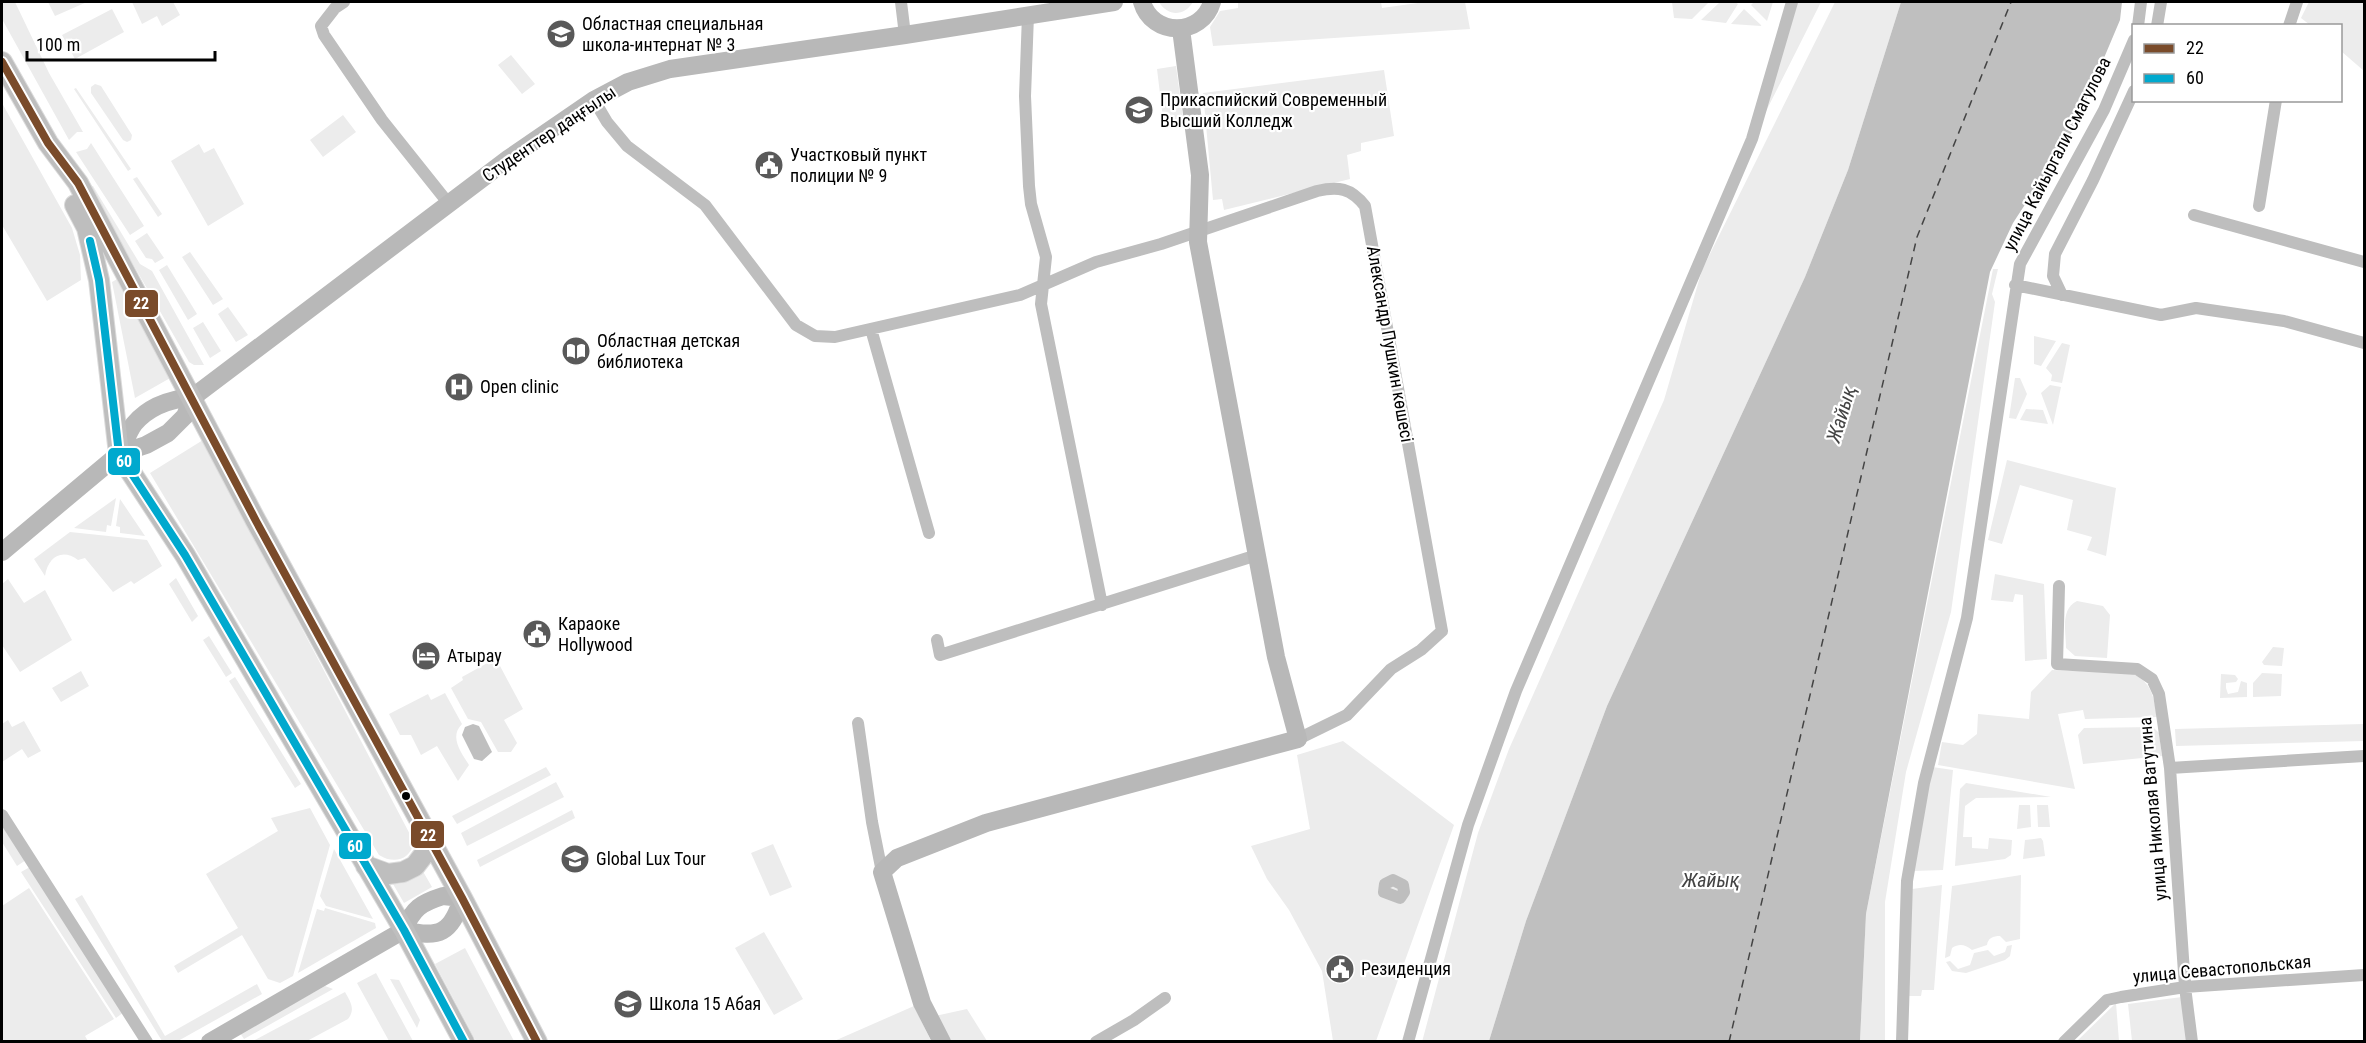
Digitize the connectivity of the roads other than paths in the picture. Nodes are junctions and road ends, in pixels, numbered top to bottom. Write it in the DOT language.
graph roads {
  1 [pos="344,2"];
  2 [pos="901,2"];
  3 [pos="1114,2"];
  4 [pos="1142,2"];
  5 [pos="1212,2"];
  6 [pos="1792,2"];
  7 [pos="2141,2"];
  8 [pos="2161,2"];
  9 [pos="2297,2"];
  10 [pos="1028,15"];
  11 [pos="2138,24"];
  12 [pos="2157,24"];
  13 [pos="2290,24"];
  14 [pos="1181,29"];
  15 [pos="905,35"];
  16 [pos="2132,42"];
  17 [pos="2,62"];
  18 [pos="2132,94"];
  19 [pos="594,100"];
  20 [pos="2276,102"];
  21 [pos="48,143"];
  22 [pos="449,204"];
  23 [pos="2259,206"];
  24 [pos="2194,215"];
  25 [pos="1199,231"];
  26 [pos="2364,262"];
  27 [pos="2015,285"];
  28 [pos="1042,287"];
  29 [pos="2062,295"];
  30 [pos="871,329"];
  31 [pos="2364,343"];
  32 [pos="193,397"];
  33 [pos="119,454"];
  34 [pos="929,533"];
  35 [pos="2,552"];
  36 [pos="1257,555"];
  37 [pos="2059,586"];
  38 [pos="1102,605"];
  39 [pos="937,640"];
  40 [pos="858,723"];
  41 [pos="1298,739"];
  42 [pos="2364,756"];
  43 [pos="2170,768"];
  44 [pos="2,815"];
  45 [pos="427,833"];
  46 [pos="366,866"];
  47 [pos="882,872"];
  48 [pos="462,898"];
  49 [pos="404,930"];
  50 [pos="2364,975"];
  51 [pos="2186,987"];
  52 [pos="1165,998"];
  53 [pos="147,1041"];
  54 [pos="210,1041"];
  55 [pos="464,1041"];
  56 [pos="537,1041"];
  57 [pos="942,1041"];
  58 [pos="1096,1041"];
  59 [pos="1408,1041"];
  60 [pos="1902,1041"];
  61 [pos="2064,1041"];
  62 [pos="2192,1041"];
  1 -- 22 [label="street"];
  2 -- 15 [label="street"];
  3 -- 10 [label="street, Студенттер даңғылы"];
  4 -- 14 [label="street"];
  5 -- 14 [label="street"];
  6 -- 59 [label="street"];
  7 -- 11 [label="street"];
  8 -- 12 [label="street"];
  9 -- 13 [label="street"];
  10 -- 15 [label="street, Студенттер даңғылы"];
  10 -- 28 [label="street"];
  14 -- 25 [label="street"];
  15 -- 19 [label="street, Студенттер даңғылы"];
  16 -- 27 [label="street, улица Кайыргали Смагулова"];
  17 -- 21 [label="main road"];
  18 -- 29 [label="street"];
  19 -- 22 [label="street, Студенттер даңғылы"];
  19 -- 30 [label="street"];
  20 -- 23 [label="street"];
  21 -- 32 [label="main road"];
  21 -- 33 [label="main road"];
  22 -- 32 [label="street, Студенттер даңғылы"];
  24 -- 26 [label="street"];
  25 -- 28 [label="street"];
  25 -- 36 [label="street"];
  25 -- 41 [label="street, Александр Пушкин көшесі"];
  27 -- 29 [label="street"];
  27 -- 60 [label="street, улица Кайыргали Смагулова"];
  28 -- 30 [label="street"];
  28 -- 38 [label="street"];
  29 -- 31 [label="street"];
  30 -- 34 [label="street"];
  32 -- 33 [label="street"];
  32 -- 33 [label="street"];
  32 -- 45 [label="main road"];
  33 -- 35 [label="street"];
  33 -- 46 [label="main road"];
  36 -- 38 [label="street"];
  36 -- 41 [label="street"];
  37 -- 43 [label="street, улица Николая Ватутина"];
  38 -- 39 [label="street"];
  40 -- 47 [label="street"];
  41 -- 47 [label="street"];
  42 -- 43 [label="street"];
  43 -- 51 [label="street, улица Николая Ватутина"];
  44 -- 53 [label="street"];
  45 -- 46 [label="main road"];
  45 -- 48 [label="main road"];
  46 -- 49 [label="main road"];
  47 -- 57 [label="street"];
  48 -- 49 [label="street"];
  48 -- 49 [label="street"];
  48 -- 56 [label="main road"];
  49 -- 54 [label="street"];
  49 -- 55 [label="main road"];
  50 -- 51 [label="street, улица Севастопольская"];
  51 -- 61 [label="street, улица Севастопольская"];
  51 -- 62 [label="street, улица Николая Ватутина"];
  52 -- 58 [label="street"];
}
